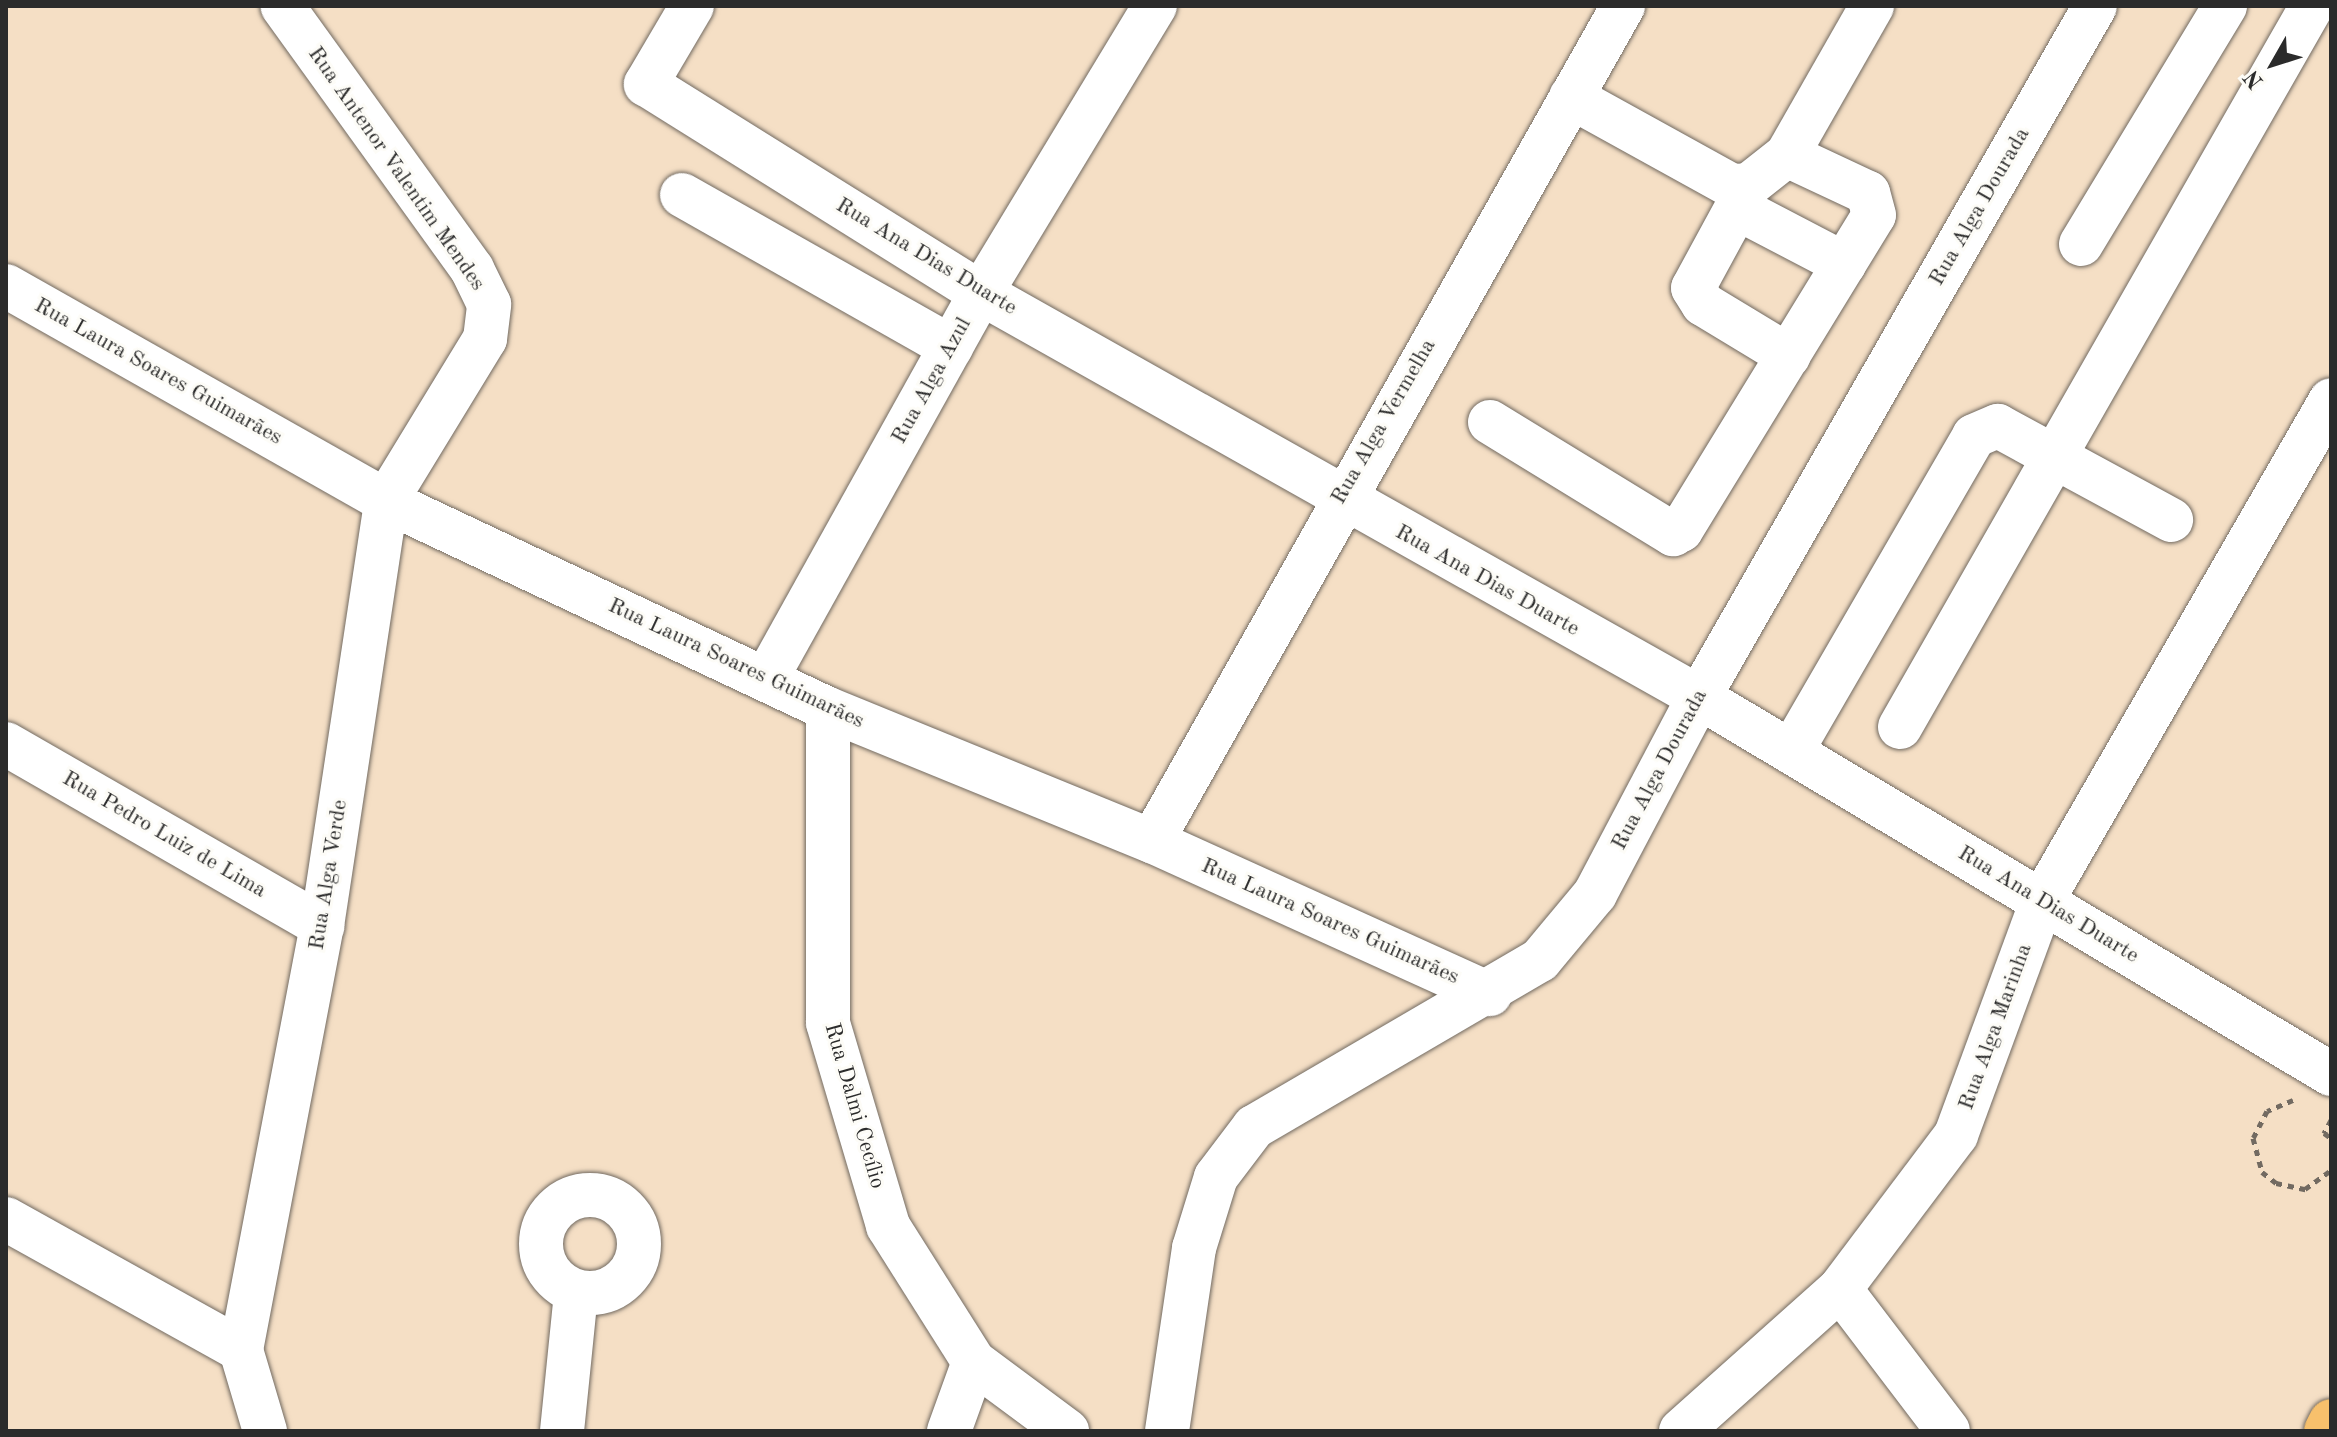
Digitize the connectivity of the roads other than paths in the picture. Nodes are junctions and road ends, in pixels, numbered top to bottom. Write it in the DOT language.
graph roads {
  1 [pos="282,6"];
  2 [pos="692,6"];
  3 [pos="1155,6"];
  4 [pos="1623,6"];
  5 [pos="1872,6"];
  6 [pos="2095,6"];
  7 [pos="2225,6"];
  8 [pos="2312,6"];
  9 [pos="1571,97"];
  10 [pos="1787,155"];
  11 [pos="682,195"];
  12 [pos="1743,197"];
  13 [pos="2081,244"];
  14 [pos="1844,264"];
  15 [pos="6,286"];
  16 [pos="981,293"];
  17 [pos="485,339"];
  18 [pos="951,347"];
  19 [pos="1789,356"];
  20 [pos="2331,400"];
  21 [pos="1490,422"];
  22 [pos="2053,458"];
  23 [pos="1339,499"];
  24 [pos="386,501"];
  25 [pos="2171,520"];
  26 [pos="766,679"];
  27 [pos="1699,697"];
  28 [pos="828,709"];
  29 [pos="1900,727"];
  30 [pos="6,744"];
  31 [pos="1791,752"];
  32 [pos="1152,841"];
  33 [pos="2042,901"];
  34 [pos="322,926"];
  35 [pos="1490,994"];
  36 [pos="2317,1087"];
  37 [pos="6,1219"];
  38 [pos="1840,1289"];
  39 [pos="576,1293"];
  40 [pos="241,1350"];
  41 [pos="974,1362"];
  42 [pos="2331,1421"];
  43 [pos="265,1431"];
  44 [pos="562,1431"];
  45 [pos="949,1431"];
  46 [pos="1067,1431"];
  47 [pos="1167,1431"];
  48 [pos="1681,1431"];
  49 [pos="1948,1431"];
  50 [pos="2326,1431"];
  1 -- 17 [label="street, Rua Antenor Valentim Mendes"];
  2 -- 16 [label="street, Rua Ana Dias Duarte"];
  3 -- 16 [label="street, Rua Alga Azul"];
  4 -- 9 [label="street, Rua Alga Vermelha"];
  5 -- 10 [label="street"];
  6 -- 27 [label="street, Rua Alga Dourada"];
  7 -- 13 [label="street"];
  8 -- 22 [label="street"];
  9 -- 12 [label="street"];
  9 -- 23 [label="street, Rua Alga Vermelha"];
  10 -- 12 [label="street"];
  10 -- 14 [label="street"];
  11 -- 18 [label="street"];
  12 -- 14 [label="street"];
  12 -- 19 [label="street"];
  14 -- 19 [label="street"];
  15 -- 24 [label="street, Rua Laura Soares Guimarães"];
  16 -- 18 [label="street, Rua Alga Azul"];
  16 -- 23 [label="street, Rua Ana Dias Duarte"];
  17 -- 24 [label="street, Rua Alga Verde"];
  18 -- 26 [label="street, Rua Alga Azul"];
  19 -- 21 [label="street"];
  20 -- 33 [label="street, Rua Alga Marinha"];
  22 -- 25 [label="street"];
  22 -- 29 [label="street"];
  22 -- 31 [label="street"];
  23 -- 27 [label="street, Rua Ana Dias Duarte"];
  23 -- 32 [label="street, Rua Alga Vermelha"];
  24 -- 26 [label="street, Rua Laura Soares Guimarães"];
  24 -- 34 [label="street, Rua Alga Verde"];
  26 -- 28 [label="street, Rua Laura Soares Guimarães"];
  27 -- 31 [label="street, Rua Ana Dias Duarte"];
  27 -- 35 [label="street, Rua Alga Dourada"];
  28 -- 32 [label="street, Rua Laura Soares Guimarães"];
  28 -- 41 [label="street, Rua Dalmi Cecílio"];
  30 -- 34 [label="street, Rua Pedro Luiz de Lima"];
  31 -- 33 [label="street, Rua Ana Dias Duarte"];
  32 -- 35 [label="street, Rua Laura Soares Guimarães"];
  33 -- 36 [label="street, Rua Ana Dias Duarte"];
  33 -- 38 [label="street, Rua Alga Marinha"];
  34 -- 40 [label="street, Rua Alga Verde"];
  35 -- 47 [label="street, Rua Alga Dourada"];
  37 -- 40 [label="street"];
  38 -- 48 [label="street, Rua Alga Marinha"];
  38 -- 49 [label="street"];
  39 -- 44 [label="street"];
  40 -- 43 [label="street, Rua Alga Verde"];
  41 -- 45 [label="street"];
  41 -- 46 [label="street, Rua Dalmi Cecílio"];
  42 -- 50 [label="highway"];
}
